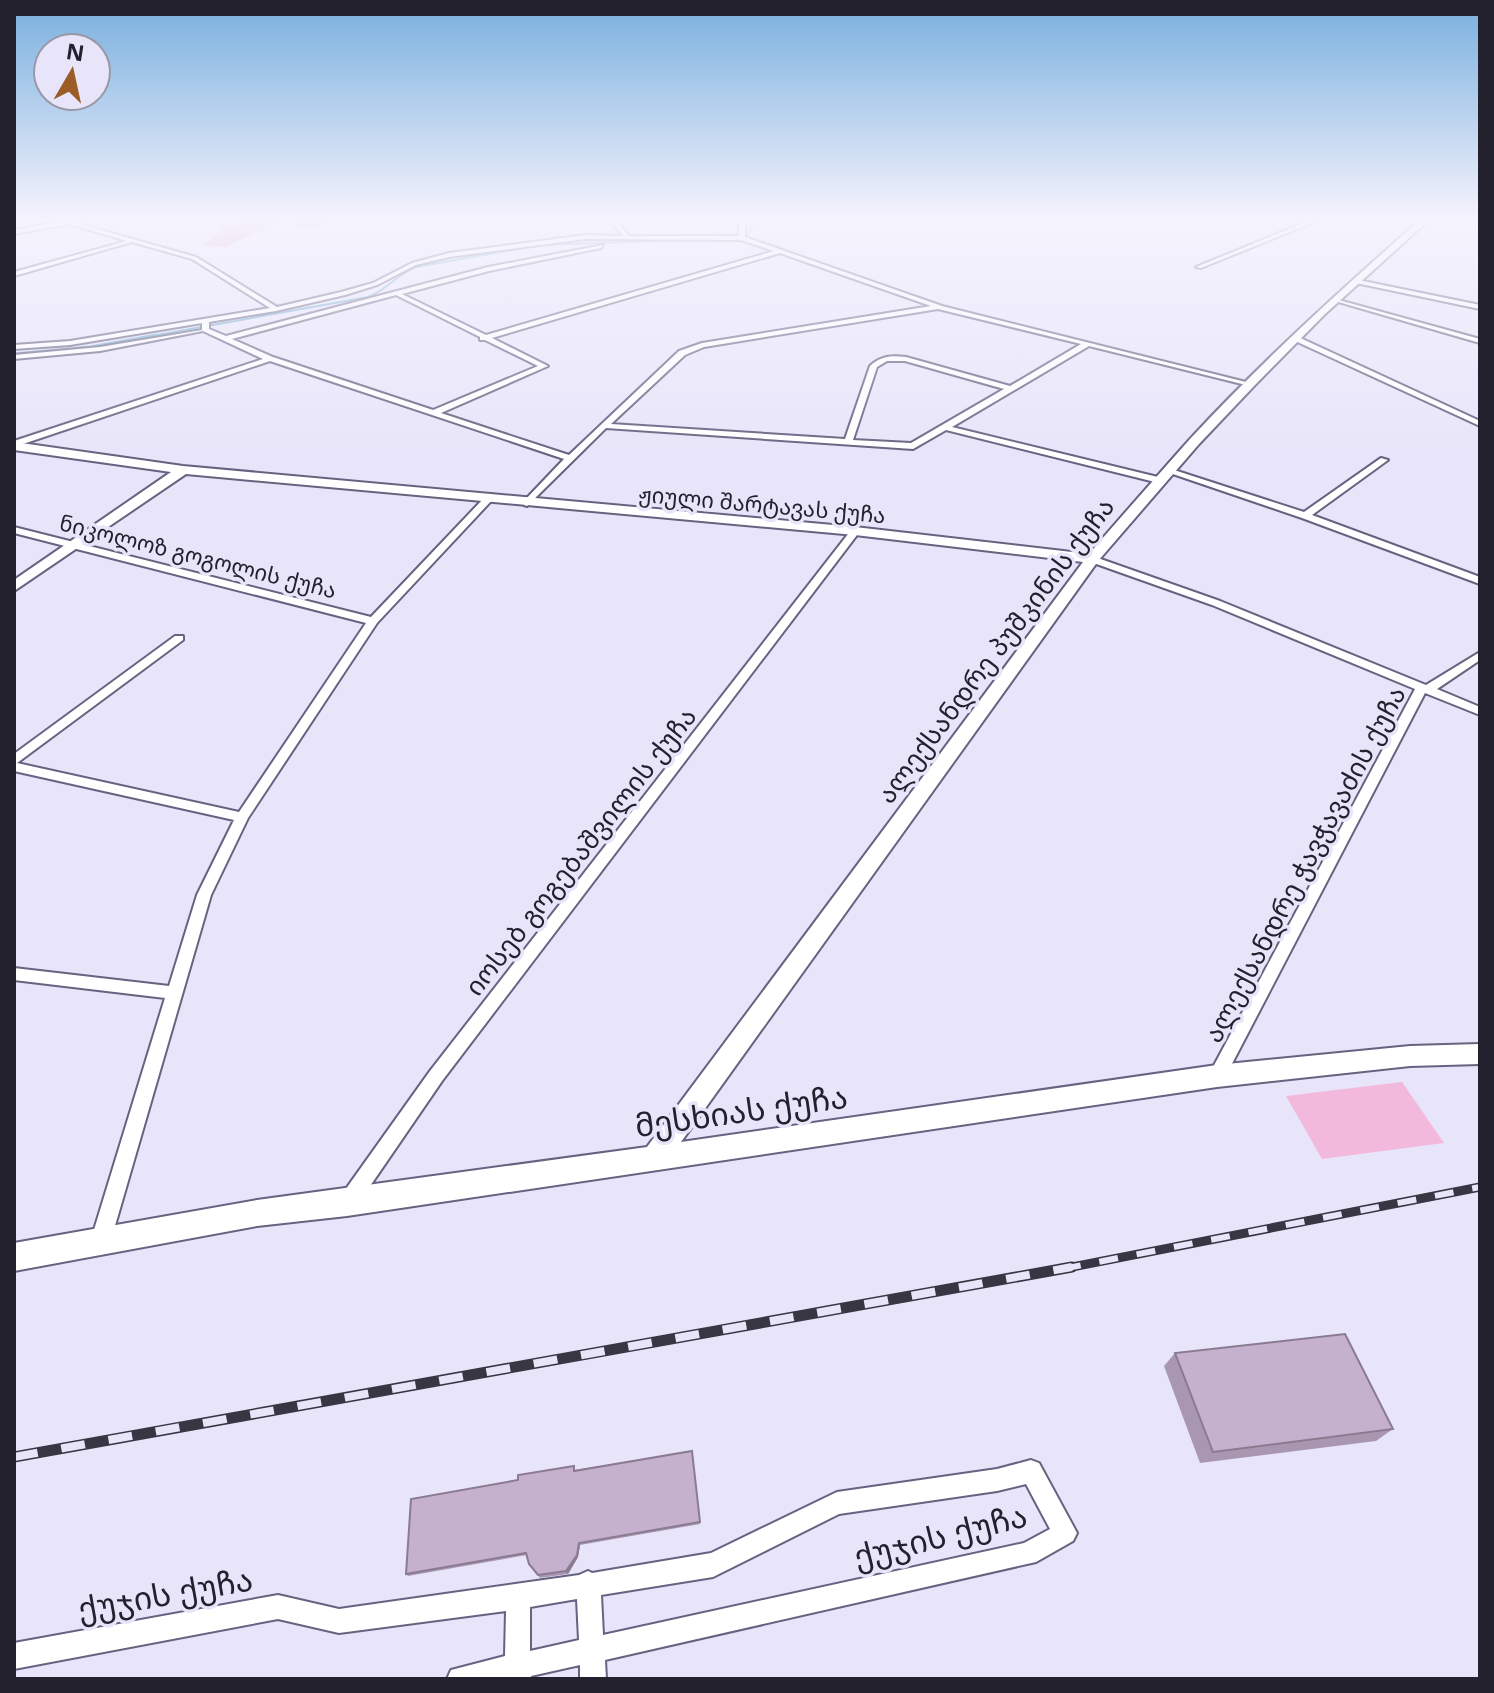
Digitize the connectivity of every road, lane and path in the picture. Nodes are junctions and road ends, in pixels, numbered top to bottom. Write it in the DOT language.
graph roads {
  1 [pos="257,297"];
  2 [pos="328,297"];
  3 [pos="386,297"];
  4 [pos="404,297"];
  5 [pos="622,297"];
  6 [pos="912,297"];
  7 [pos="1340,297"];
  8 [pos="1431,297"];
  9 [pos="1337,300"];
  10 [pos="940,307"];
  11 [pos="1480,307"];
  12 [pos="276,309"];
  13 [pos="205,327"];
  14 [pos="483,338"];
  15 [pos="1296,338"];
  16 [pos="224,339"];
  17 [pos="1480,341"];
  18 [pos="1087,344"];
  19 [pos="14,347"];
  20 [pos="14,357"];
  21 [pos="270,359"];
  22 [pos="1250,384"];
  23 [pos="1012,389"];
  24 [pos="435,412"];
  25 [pos="1480,424"];
  26 [pos="607,426"];
  27 [pos="944,427"];
  28 [pos="848,442"];
  29 [pos="14,445"];
  30 [pos="570,458"];
  31 [pos="1384,460"];
  32 [pos="183,470"];
  33 [pos="1168,471"];
  34 [pos="1159,480"];
  35 [pos="488,499"];
  36 [pos="527,503"];
  37 [pos="1305,516"];
  38 [pos="14,530"];
  39 [pos="855,531"];
  40 [pos="72,545"];
  41 [pos="1092,559"];
  42 [pos="1480,581"];
  43 [pos="14,587"];
  44 [pos="373,621"];
  45 [pos="179,638"];
  46 [pos="1480,655"];
  47 [pos="1421,689"];
  48 [pos="1480,711"];
  49 [pos="14,760"];
  50 [pos="14,767"];
  51 [pos="242,817"];
  52 [pos="14,974"];
  53 [pos="175,993"];
  54 [pos="1480,1054"];
  55 [pos="1217,1076"];
  56 [pos="655,1157"];
  57 [pos="347,1203"];
  58 [pos="100,1243"];
  59 [pos="14,1257"];
  60 [pos="588,1583"];
  61 [pos="518,1597"];
  62 [pos="592,1651"];
  63 [pos="14,1656"];
  64 [pos="518,1673"];
  65 [pos="460,1679"];
  66 [pos="593,1679"];
  1 -- 12 [label="street"];
  2 -- 12 [label="street"];
  3 -- 16 [label="street"];
  4 -- 14 [label="street"];
  5 -- 14 [label="street"];
  6 -- 10 [label="street"];
  7 -- 9 [label="street, ალექსანდრე პუშკინის ქუჩა"];
  8 -- 11 [label="street"];
  9 -- 15 [label="street, ალექსანდრე პუშკინის ქუჩა"];
  9 -- 17 [label="street"];
  10 -- 18 [label="street"];
  10 -- 26 [label="street"];
  12 -- 13 [label="street"];
  13 -- 16 [label="street"];
  13 -- 19 [label="street"];
  13 -- 20 [label="street"];
  14 -- 24 [label="street"];
  15 -- 22 [label="street, ალექსანდრე პუშკინის ქუჩა"];
  15 -- 25 [label="street"];
  16 -- 21 [label="street"];
  18 -- 22 [label="street"];
  18 -- 23 [label="street"];
  21 -- 24 [label="street"];
  21 -- 29 [label="street"];
  22 -- 33 [label="street, ალექსანდრე პუშკინის ქუჩა"];
  23 -- 27 [label="street"];
  23 -- 28 [label="street"];
  24 -- 30 [label="street"];
  26 -- 28 [label="street"];
  26 -- 30 [label="street"];
  27 -- 28 [label="street"];
  27 -- 34 [label="street"];
  29 -- 32 [label="street, ჟიული შარტავას ქუჩა"];
  30 -- 36 [label="street"];
  31 -- 37 [label="street"];
  32 -- 35 [label="street, ჟიული შარტავას ქუჩა"];
  32 -- 40 [label="street"];
  33 -- 34 [label="street, ალექსანდრე პუშკინის ქუჩა"];
  33 -- 37 [label="street"];
  34 -- 41 [label="street, ალექსანდრე პუშკინის ქუჩა"];
  35 -- 36 [label="street, ჟიული შარტავას ქუჩა"];
  35 -- 44 [label="street"];
  36 -- 39 [label="street, ჟიული შარტავას ქუჩა"];
  37 -- 42 [label="street"];
  38 -- 40 [label="street, ნიკოლოზ გოგოლის ქუჩა"];
  39 -- 41 [label="street, ჟიული შარტავას ქუჩა"];
  39 -- 57 [label="street, იოსებ გოგებაშვილის ქუჩა"];
  40 -- 43 [label="street"];
  40 -- 44 [label="street, ნიკოლოზ გოგოლის ქუჩა"];
  41 -- 47 [label="street, ჟიული შარტავას ქუჩა"];
  41 -- 56 [label="street, ალექსანდრე პუშკინის ქუჩა"];
  44 -- 51 [label="street"];
  45 -- 49 [label="street"];
  46 -- 47 [label="street, ალექსანდრე ჭავჭავაძის ქუჩა"];
  47 -- 48 [label="street, ჟიული შარტავას ქუჩა"];
  47 -- 55 [label="street, ალექსანდრე ჭავჭავაძის ქუჩა"];
  50 -- 51 [label="street"];
  51 -- 53 [label="street"];
  52 -- 53 [label="street"];
  53 -- 58 [label="street"];
  54 -- 55 [label="street, მესხიას ქუჩა"];
  55 -- 56 [label="street, მესხიას ქუჩა"];
  56 -- 57 [label="street, მესხიას ქუჩა"];
  57 -- 58 [label="street, მესხიას ქუჩა"];
  58 -- 59 [label="street, მესხიას ქუჩა"];
  60 -- 61 [label="street, ქუჯის ქუჩა"];
  60 -- 62 [label="street"];
  60 -- 62 [label="street, ქუჯის ქუჩა"];
  61 -- 63 [label="street, ქუჯის ქუჩა"];
  61 -- 64 [label="street"];
  62 -- 64 [label="street, ქუჯის ქუჩა"];
  62 -- 66 [label="street"];
  64 -- 65 [label="street, ქუჯის ქუჩა"];
}
